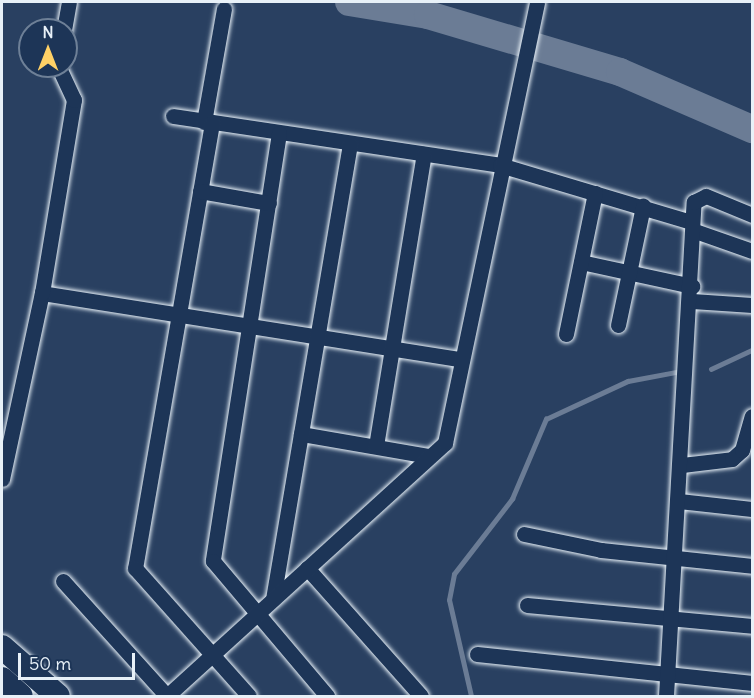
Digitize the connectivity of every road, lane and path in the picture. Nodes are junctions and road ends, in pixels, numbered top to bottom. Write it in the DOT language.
graph roads {
  1 [pos="69,2"];
  2 [pos="536,4"];
  3 [pos="224,9"];
  4 [pos="66,18"];
  5 [pos="64,78"];
  6 [pos="173,116"];
  7 [pos="208,122"];
  8 [pos="279,133"];
  9 [pos="350,143"];
  10 [pos="424,154"];
  11 [pos="500,165"];
  12 [pos="200,191"];
  13 [pos="595,193"];
  14 [pos="269,203"];
  15 [pos="643,206"];
  16 [pos="753,215"];
  17 [pos="693,227"];
  18 [pos="753,251"];
  19 [pos="580,262"];
  20 [pos="628,273"];
  21 [pos="42,293"];
  22 [pos="692,294"];
  23 [pos="753,304"];
  24 [pos="178,317"];
  25 [pos="618,326"];
  26 [pos="250,327"];
  27 [pos="566,334"];
  28 [pos="318,336"];
  29 [pos="392,350"];
  30 [pos="461,359"];
  31 [pos="753,416"];
  32 [pos="301,434"];
  33 [pos="376,446"];
  34 [pos="429,456"];
  35 [pos="682,465"];
  36 [pos="2,479"];
  37 [pos="679,501"];
  38 [pos="753,509"];
  39 [pos="524,534"];
  40 [pos="675,558"];
  41 [pos="753,566"];
  42 [pos="307,568"];
  43 [pos="63,581"];
  44 [pos="273,599"];
  45 [pos="527,605"];
  46 [pos="256,616"];
  47 [pos="672,618"];
  48 [pos="753,626"];
  49 [pos="2,647"];
  50 [pos="477,654"];
  51 [pos="212,655"];
  52 [pos="667,675"];
  53 [pos="2,679"];
  54 [pos="753,683"];
  55 [pos="21,696"];
  56 [pos="57,696"];
  57 [pos="167,696"];
  58 [pos="249,696"];
  59 [pos="327,696"];
  60 [pos="421,696"];
  61 [pos="666,696"];
  1 -- 4 [label="street"];
  2 -- 11 [label="street"];
  3 -- 7 [label="street"];
  5 -- 21 [label="street"];
  6 -- 7 [label="street"];
  7 -- 8 [label="street"];
  7 -- 12 [label="street"];
  8 -- 9 [label="street"];
  8 -- 14 [label="street"];
  9 -- 10 [label="street"];
  9 -- 28 [label="street"];
  10 -- 11 [label="street"];
  10 -- 29 [label="street"];
  11 -- 13 [label="street"];
  11 -- 30 [label="street"];
  12 -- 14 [label="street"];
  12 -- 24 [label="street"];
  13 -- 15 [label="street"];
  13 -- 19 [label="street"];
  14 -- 26 [label="street"];
  15 -- 17 [label="street"];
  15 -- 20 [label="street"];
  16 -- 17 [label="street"];
  17 -- 18 [label="street"];
  17 -- 22 [label="street"];
  19 -- 20 [label="street"];
  19 -- 27 [label="street"];
  20 -- 22 [label="street"];
  20 -- 25 [label="street"];
  21 -- 24 [label="street"];
  21 -- 36 [label="street"];
  22 -- 23 [label="street"];
  22 -- 35 [label="street"];
  24 -- 26 [label="street"];
  24 -- 51 [label="street"];
  26 -- 28 [label="street"];
  26 -- 46 [label="street"];
  28 -- 29 [label="street"];
  28 -- 32 [label="street"];
  29 -- 30 [label="street"];
  29 -- 33 [label="street"];
  30 -- 34 [label="street"];
  31 -- 35 [label="street"];
  32 -- 33 [label="street"];
  32 -- 44 [label="street"];
  33 -- 34 [label="street"];
  34 -- 42 [label="street"];
  35 -- 37 [label="street"];
  37 -- 38 [label="street"];
  37 -- 40 [label="street"];
  39 -- 40 [label="street"];
  40 -- 41 [label="street"];
  40 -- 47 [label="street"];
  42 -- 44 [label="street"];
  42 -- 60 [label="street"];
  43 -- 57 [label="street"];
  44 -- 46 [label="street"];
  45 -- 47 [label="street"];
  46 -- 51 [label="street"];
  46 -- 59 [label="street"];
  47 -- 48 [label="street"];
  47 -- 52 [label="street"];
  49 -- 56 [label="main road"];
  50 -- 52 [label="street"];
  51 -- 57 [label="street"];
  51 -- 58 [label="street"];
  52 -- 54 [label="street"];
  52 -- 61 [label="street"];
  53 -- 55 [label="main road"];
}
